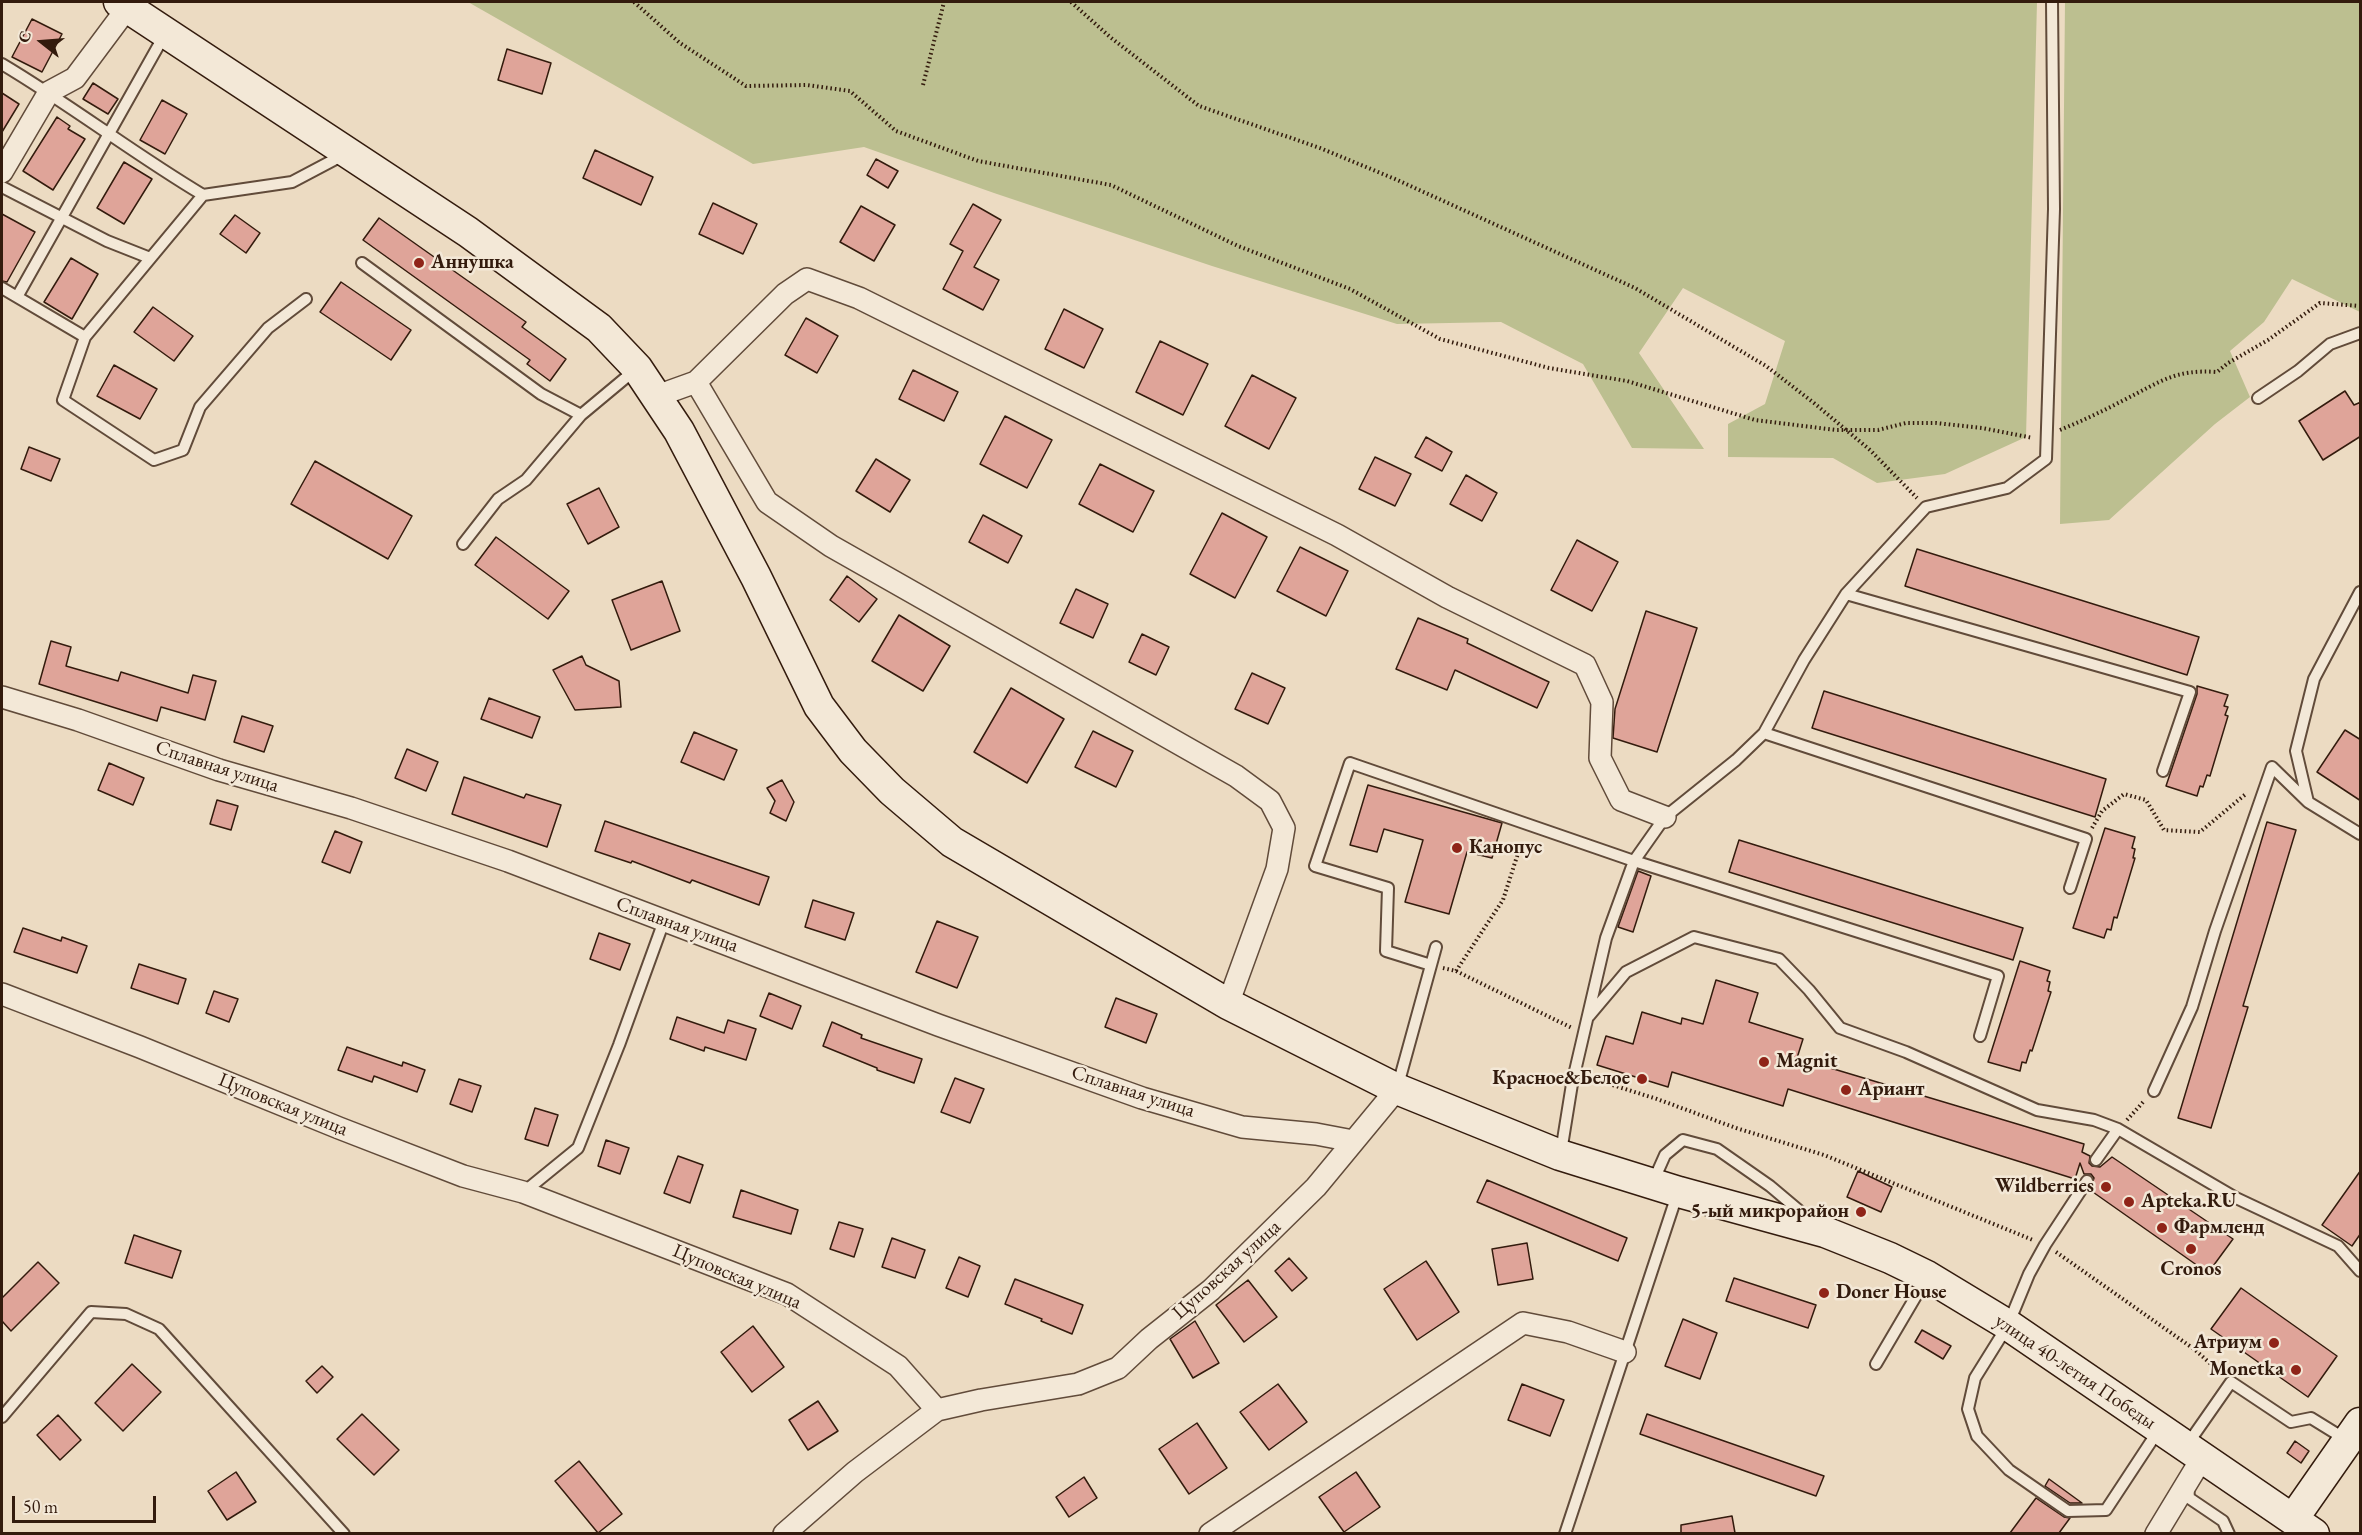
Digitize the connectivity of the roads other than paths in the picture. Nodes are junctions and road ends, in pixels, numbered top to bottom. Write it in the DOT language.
graph roads {
  1 [pos="2052,2"];
  2 [pos="124,4"];
  3 [pos="166,31"];
  4 [pos="2,64"];
  5 [pos="49,92"];
  6 [pos="108,133"];
  7 [pos="348,152"];
  8 [pos="2,172"];
  9 [pos="2,187"];
  10 [pos="203,195"];
  11 [pos="61,219"];
  12 [pos="150,258"];
  13 [pos="362,263"];
  14 [pos="2,288"];
  15 [pos="16,297"];
  16 [pos="306,299"];
  17 [pos="2361,333"];
  18 [pos="85,337"];
  19 [pos="637,368"];
  20 [pos="696,382"];
  21 [pos="657,396"];
  22 [pos="2259,398"];
  23 [pos="581,415"];
  24 [pos="463,544"];
  25 [pos="2361,592"];
  26 [pos="1846,594"];
  27 [pos="2,697"];
  28 [pos="1764,734"];
  29 [pos="2163,771"];
  30 [pos="2308,802"];
  31 [pos="1665,817"];
  32 [pos="2361,834"];
  33 [pos="1634,861"];
  34 [pos="2070,888"];
  35 [pos="664,921"];
  36 [pos="1436,947"];
  37 [pos="1431,965"];
  38 [pos="2,994"];
  39 [pos="1227,1004"];
  40 [pos="1587,1018"];
  41 [pos="1980,1036"];
  42 [pos="1397,1089"];
  43 [pos="2154,1091"];
  44 [pos="2118,1129"];
  45 [pos="1353,1141"];
  46 [pos="1560,1155"];
  47 [pos="2096,1160"];
  48 [pos="2087,1181"];
  49 [pos="1666,1188"];
  50 [pos="524,1192"];
  51 [pos="1825,1232"];
  52 [pos="2361,1270"];
  53 [pos="1927,1276"];
  54 [pos="2008,1326"];
  55 [pos="1625,1352"];
  56 [pos="1876,1364"];
  57 [pos="938,1410"];
  58 [pos="2,1417"];
  59 [pos="2160,1428"];
  60 [pos="2354,1432"];
  61 [pos="2192,1462"];
  62 [pos="2303,1526"];
  63 [pos="345,1533"];
  64 [pos="784,1533"];
  65 [pos="1210,1533"];
  66 [pos="1565,1533"];
  67 [pos="2156,1533"];
  68 [pos="2229,1533"];
  1 -- 26 [label="lane"];
  2 -- 3 [label="main road, улица 40-летия Победы"];
  2 -- 5 [label="street"];
  3 -- 6 [label="lane"];
  3 -- 7 [label="main road, улица 40-летия Победы"];
  4 -- 5 [label="lane"];
  5 -- 6 [label="lane"];
  5 -- 8 [label="street"];
  6 -- 10 [label="lane"];
  6 -- 11 [label="lane"];
  7 -- 10 [label="lane"];
  7 -- 19 [label="main road, улица 40-летия Победы"];
  9 -- 11 [label="lane"];
  10 -- 12 [label="lane"];
  11 -- 12 [label="lane"];
  11 -- 15 [label="lane"];
  12 -- 18 [label="lane"];
  13 -- 23 [label="lane"];
  14 -- 15 [label="lane"];
  15 -- 18 [label="lane"];
  16 -- 18 [label="lane"];
  17 -- 22 [label="lane"];
  19 -- 21 [label="main road, улица 40-летия Победы"];
  19 -- 23 [label="lane"];
  20 -- 21 [label="street"];
  20 -- 31 [label="street"];
  20 -- 39 [label="street"];
  21 -- 39 [label="main road, улица 40-летия Победы"];
  23 -- 24 [label="lane"];
  25 -- 30 [label="lane"];
  26 -- 28 [label="lane"];
  26 -- 29 [label="lane"];
  27 -- 35 [label="street, Сплавная улица"];
  28 -- 31 [label="lane"];
  28 -- 34 [label="lane"];
  30 -- 32 [label="lane"];
  30 -- 43 [label="lane"];
  31 -- 33 [label="lane"];
  33 -- 37 [label="lane"];
  33 -- 40 [label="lane"];
  33 -- 41 [label="lane"];
  35 -- 45 [label="street, Сплавная улица"];
  35 -- 50 [label="lane"];
  36 -- 37 [label="lane"];
  37 -- 42 [label="lane"];
  38 -- 50 [label="street, Цуповская улица"];
  39 -- 42 [label="main road, улица 40-летия Победы"];
  40 -- 44 [label="lane"];
  40 -- 46 [label="lane"];
  42 -- 45 [label="street, Цуповская улица"];
  42 -- 46 [label="main road, улица 40-летия Победы"];
  44 -- 47 [label="lane"];
  44 -- 52 [label="lane"];
  45 -- 57 [label="street, Цуповская улица"];
  46 -- 49 [label="main road, улица 40-летия Победы"];
  48 -- 54 [label="lane"];
  49 -- 51 [label="main road, улица 40-летия Победы"];
  49 -- 51 [label="lane"];
  49 -- 55 [label="lane"];
  50 -- 57 [label="street, Цуповская улица"];
  51 -- 53 [label="main road, улица 40-летия Победы"];
  53 -- 54 [label="main road, улица 40-летия Победы"];
  53 -- 56 [label="lane"];
  54 -- 59 [label="main road, улица 40-летия Победы"];
  54 -- 59 [label="lane"];
  55 -- 65 [label="street"];
  55 -- 66 [label="lane"];
  57 -- 64 [label="street"];
  58 -- 63 [label="lane"];
  59 -- 61 [label="main road, улица 40-летия Победы"];
  60 -- 61 [label="lane"];
  60 -- 62 [label="main road"];
  61 -- 62 [label="main road, улица 40-летия Победы"];
  61 -- 67 [label="street"];
  61 -- 68 [label="lane"];
}
